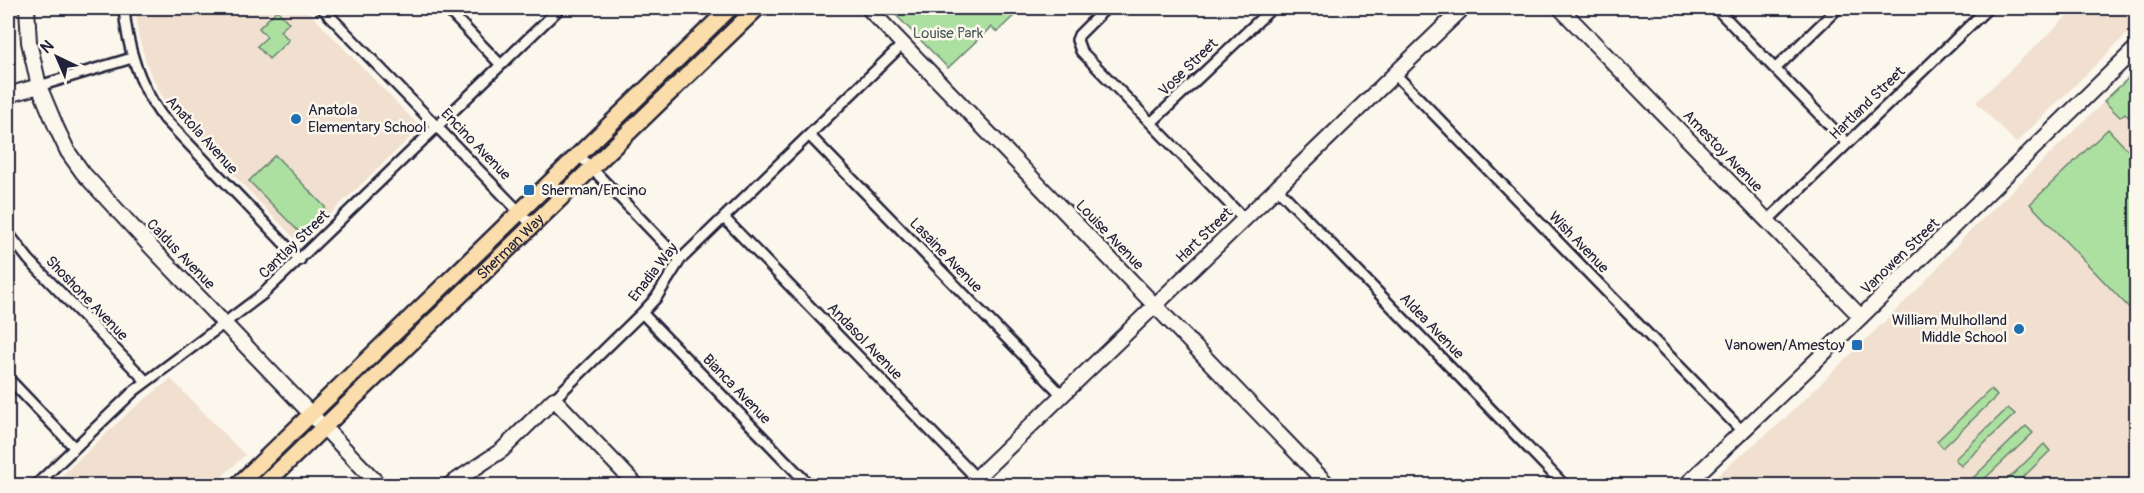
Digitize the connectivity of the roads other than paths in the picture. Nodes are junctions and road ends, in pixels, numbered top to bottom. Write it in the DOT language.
graph roads {
  1 [pos="27,8"];
  2 [pos="124,8"];
  3 [pos="322,8"];
  4 [pos="560,8"];
  5 [pos="730,8"];
  6 [pos="757,8"];
  7 [pos="868,8"];
  8 [pos="1106,8"];
  9 [pos="1272,8"];
  10 [pos="1463,8"];
  11 [pos="1560,8"];
  12 [pos="1716,8"];
  13 [pos="1838,8"];
  14 [pos="1988,8"];
  15 [pos="448,9"];
  16 [pos="903,44"];
  17 [pos="2136,48"];
  18 [pos="132,58"];
  19 [pos="501,65"];
  20 [pos="1776,68"];
  21 [pos="1395,74"];
  22 [pos="39,86"];
  23 [pos="8,95"];
  24 [pos="1151,123"];
  25 [pos="437,127"];
  26 [pos="809,135"];
  27 [pos="1847,143"];
  28 [pos="579,154"];
  29 [pos="591,168"];
  30 [pos="1277,188"];
  31 [pos="519,212"];
  32 [pos="724,218"];
  33 [pos="1244,219"];
  34 [pos="1767,220"];
  35 [pos="532,225"];
  36 [pos="8,233"];
  37 [pos="300,260"];
  38 [pos="680,260"];
  39 [pos="1155,305"];
  40 [pos="642,313"];
  41 [pos="1861,317"];
  42 [pos="225,323"];
  43 [pos="8,378"];
  44 [pos="146,381"];
  45 [pos="1062,395"];
  46 [pos="554,399"];
  47 [pos="312,413"];
  48 [pos="324,427"];
  49 [pos="1742,431"];
  50 [pos="74,447"];
  51 [pos="464,481"];
  52 [pos="976,483"];
  53 [pos="35,486"];
  54 [pos="237,486"];
  55 [pos="263,486"];
  56 [pos="380,486"];
  57 [pos="448,486"];
  58 [pos="637,486"];
  59 [pos="810,486"];
  60 [pos="1329,486"];
  61 [pos="1565,486"];
  62 [pos="1685,486"];
  1 -- 22 [label="street, Caldus Avenue"];
  2 -- 18 [label="street, Anatola Avenue"];
  3 -- 25 [label="street, Encino Avenue"];
  4 -- 19 [label="street, Cantlay Street"];
  5 -- 28 [label="main road, Sherman Way"];
  6 -- 29 [label="main road, Sherman Way"];
  7 -- 16 [label="street, Louise Avenue"];
  8 -- 24 [label="street"];
  9 -- 24 [label="street, Vose Street"];
  10 -- 21 [label="street, Hart Street"];
  11 -- 34 [label="street, Amestoy Avenue"];
  12 -- 20 [label="street"];
  13 -- 20 [label="street"];
  14 -- 27 [label="street, Hartland Street"];
  15 -- 19 [label="street"];
  16 -- 26 [label="street, Enadia Way"];
  16 -- 39 [label="street, Louise Avenue"];
  17 -- 41 [label="street, Vanowen Street"];
  18 -- 22 [label="street"];
  18 -- 37 [label="street, Anatola Avenue"];
  19 -- 25 [label="street, Cantlay Street"];
  20 -- 27 [label="street"];
  21 -- 30 [label="street, Hart Street"];
  21 -- 49 [label="street, Wish Avenue"];
  22 -- 23 [label="street"];
  22 -- 42 [label="street, Caldus Avenue"];
  24 -- 33 [label="street"];
  25 -- 31 [label="street, Encino Avenue"];
  25 -- 37 [label="street, Cantlay Street"];
  26 -- 32 [label="street, Enadia Way"];
  26 -- 45 [label="street, Lasaine Avenue"];
  27 -- 34 [label="street, Hartland Street"];
  28 -- 29 [label="street"];
  28 -- 31 [label="main road, Sherman Way"];
  29 -- 35 [label="main road, Sherman Way"];
  29 -- 38 [label="street"];
  30 -- 33 [label="street, Hart Street"];
  30 -- 61 [label="street, Aldea Avenue"];
  31 -- 35 [label="street, Encino Avenue"];
  31 -- 47 [label="main road, Sherman Way"];
  32 -- 38 [label="street, Enadia Way"];
  32 -- 52 [label="street, Andasol Avenue"];
  33 -- 39 [label="street, Hart Street"];
  34 -- 41 [label="street, Amestoy Avenue"];
  35 -- 48 [label="main road, Sherman Way"];
  36 -- 44 [label="street, Shoshone Avenue"];
  37 -- 42 [label="street, Cantlay Street"];
  38 -- 40 [label="street, Enadia Way"];
  39 -- 45 [label="street, Hart Street"];
  39 -- 60 [label="street, Louise Avenue"];
  40 -- 46 [label="street, Enadia Way"];
  40 -- 59 [label="street, Bianca Avenue"];
  41 -- 49 [label="street, Vanowen Street"];
  42 -- 44 [label="street, Cantlay Street"];
  42 -- 47 [label="street, Caldus Avenue"];
  43 -- 50 [label="street"];
  44 -- 50 [label="street, Cantlay Street"];
  45 -- 52 [label="street, Hart Street"];
  46 -- 51 [label="street, Enadia Way"];
  46 -- 58 [label="street"];
  47 -- 48 [label="street, Caldus Avenue"];
  47 -- 54 [label="main road, Sherman Way"];
  48 -- 55 [label="main road, Sherman Way"];
  48 -- 56 [label="street, Caldus Avenue"];
  49 -- 62 [label="street, Vanowen Street"];
  50 -- 53 [label="street, Cantlay Street"];
  51 -- 57 [label="street, Enadia Way"];
}
